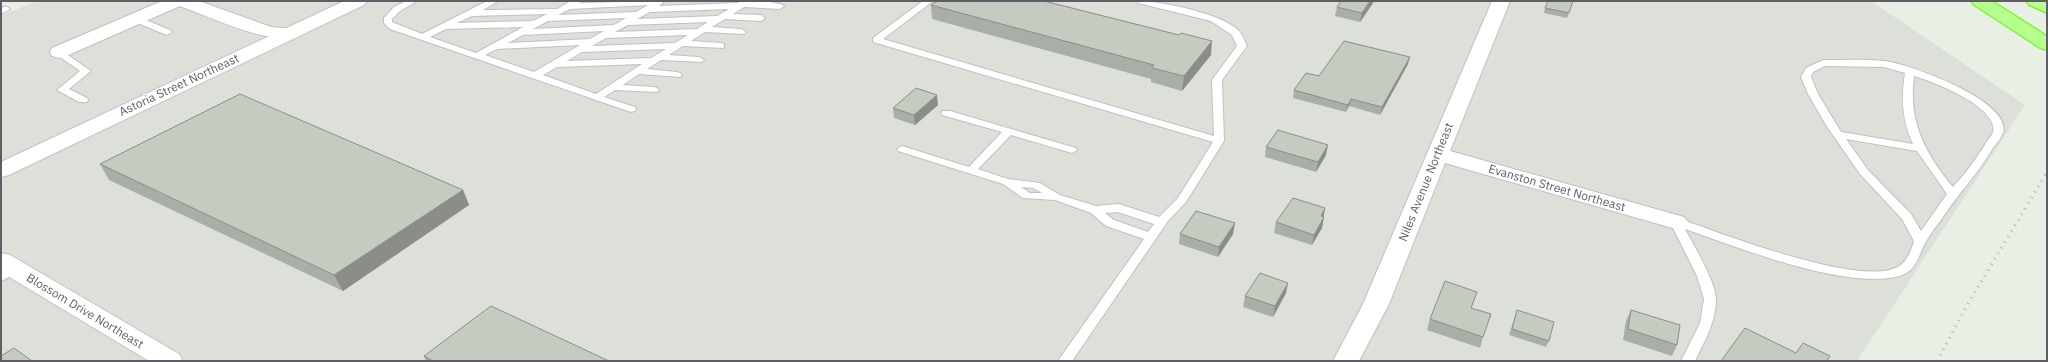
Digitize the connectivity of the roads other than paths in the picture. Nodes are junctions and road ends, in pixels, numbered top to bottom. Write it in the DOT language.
graph roads {
  1 [pos="177,1"];
  2 [pos="183,1"];
  3 [pos="358,1"];
  4 [pos="413,1"];
  5 [pos="494,1"];
  6 [pos="929,1"];
  7 [pos="1141,1"];
  8 [pos="1501,1"];
  9 [pos="1980,1"];
  10 [pos="2035,1"];
  11 [pos="661,2"];
  12 [pos="573,3"];
  13 [pos="743,3"];
  14 [pos="780,6"];
  15 [pos="2047,8"];
  16 [pos="648,9"];
  17 [pos="559,11"];
  18 [pos="471,13"];
  19 [pos="638,15"];
  20 [pos="721,17"];
  21 [pos="545,18"];
  22 [pos="761,18"];
  23 [pos="136,19"];
  24 [pos="626,22"];
  25 [pos="536,24"];
  26 [pos="446,26"];
  27 [pos="616,28"];
  28 [pos="700,31"];
  29 [pos="167,32"];
  30 [pos="521,32"];
  31 [pos="741,32"];
  32 [pos="290,33"];
  33 [pos="603,35"];
  34 [pos="424,38"];
  35 [pos="593,42"];
  36 [pos="679,44"];
  37 [pos="2047,44"];
  38 [pos="495,46"];
  39 [pos="721,46"];
  40 [pos="580,49"];
  41 [pos="59,52"];
  42 [pos="477,56"];
  43 [pos="656,59"];
  44 [pos="699,60"];
  45 [pos="555,64"];
  46 [pos="636,71"];
  47 [pos="1910,71"];
  48 [pos="677,75"];
  49 [pos="535,76"];
  50 [pos="613,87"];
  51 [pos="654,90"];
  52 [pos="597,97"];
  53 [pos="83,100"];
  54 [pos="631,109"];
  55 [pos="946,113"];
  56 [pos="1009,131"];
  57 [pos="1838,135"];
  58 [pos="1219,141"];
  59 [pos="1920,148"];
  60 [pos="902,149"];
  61 [pos="1072,150"];
  62 [pos="1437,154"];
  63 [pos="1,170"];
  64 [pos="971,171"];
  65 [pos="1953,194"];
  66 [pos="1095,210"];
  67 [pos="1161,222"];
  68 [pos="1676,222"];
  69 [pos="1150,237"];
  70 [pos="1920,241"];
  71 [pos="6,269"];
  72 [pos="170,361"];
  73 [pos="1065,361"];
  74 [pos="1346,361"];
  75 [pos="1688,361"];
  1 -- 23 [label="street"];
  2 -- 32 [label="street"];
  3 -- 32 [label="street, Astoria Street Northeast"];
  4 -- 34 [label="lane"];
  5 -- 18 [label="lane"];
  6 -- 58 [label="lane"];
  7 -- 58 [label="lane"];
  8 -- 62 [label="street, Niles Avenue Northeast"];
  9 -- 37 [label="highway"];
  10 -- 15 [label="highway"];
  11 -- 12 [label="lane"];
  11 -- 16 [label="lane"];
  12 -- 17 [label="lane"];
  13 -- 14 [label="lane"];
  13 -- 16 [label="lane"];
  13 -- 20 [label="lane"];
  16 -- 19 [label="lane"];
  17 -- 18 [label="lane"];
  17 -- 21 [label="lane"];
  18 -- 26 [label="lane"];
  19 -- 21 [label="lane"];
  19 -- 24 [label="lane"];
  20 -- 22 [label="lane"];
  20 -- 24 [label="lane"];
  20 -- 28 [label="lane"];
  21 -- 25 [label="lane"];
  23 -- 29 [label="lane"];
  23 -- 41 [label="street"];
  24 -- 27 [label="lane"];
  25 -- 26 [label="lane"];
  25 -- 30 [label="lane"];
  26 -- 34 [label="lane"];
  27 -- 30 [label="lane"];
  27 -- 33 [label="lane"];
  28 -- 31 [label="lane"];
  28 -- 33 [label="lane"];
  28 -- 36 [label="lane"];
  30 -- 38 [label="lane"];
  32 -- 63 [label="street, Astoria Street Northeast"];
  33 -- 35 [label="lane"];
  34 -- 42 [label="lane"];
  35 -- 38 [label="lane"];
  35 -- 40 [label="lane"];
  36 -- 39 [label="lane"];
  36 -- 40 [label="lane"];
  36 -- 43 [label="lane"];
  38 -- 42 [label="lane"];
  40 -- 45 [label="lane"];
  41 -- 53 [label="lane"];
  42 -- 49 [label="lane"];
  43 -- 44 [label="lane"];
  43 -- 45 [label="lane"];
  43 -- 46 [label="lane"];
  45 -- 49 [label="lane"];
  46 -- 48 [label="lane"];
  46 -- 50 [label="lane"];
  47 -- 57 [label="lane"];
  47 -- 59 [label="lane"];
  47 -- 65 [label="lane"];
  49 -- 52 [label="lane"];
  50 -- 51 [label="lane"];
  50 -- 52 [label="lane"];
  52 -- 54 [label="lane"];
  55 -- 56 [label="lane"];
  56 -- 61 [label="lane"];
  56 -- 64 [label="lane"];
  57 -- 59 [label="lane"];
  57 -- 70 [label="lane"];
  58 -- 67 [label="lane"];
  59 -- 65 [label="lane"];
  60 -- 64 [label="lane"];
  62 -- 68 [label="street, Evanston Street Northeast"];
  62 -- 74 [label="street, Niles Avenue Northeast"];
  64 -- 66 [label="lane"];
  65 -- 70 [label="lane"];
  66 -- 67 [label="lane"];
  66 -- 69 [label="lane"];
  67 -- 69 [label="lane"];
  68 -- 70 [label="lane"];
  68 -- 75 [label="lane"];
  69 -- 73 [label="lane"];
  71 -- 72 [label="street, Blossom Drive Northeast"];
}
